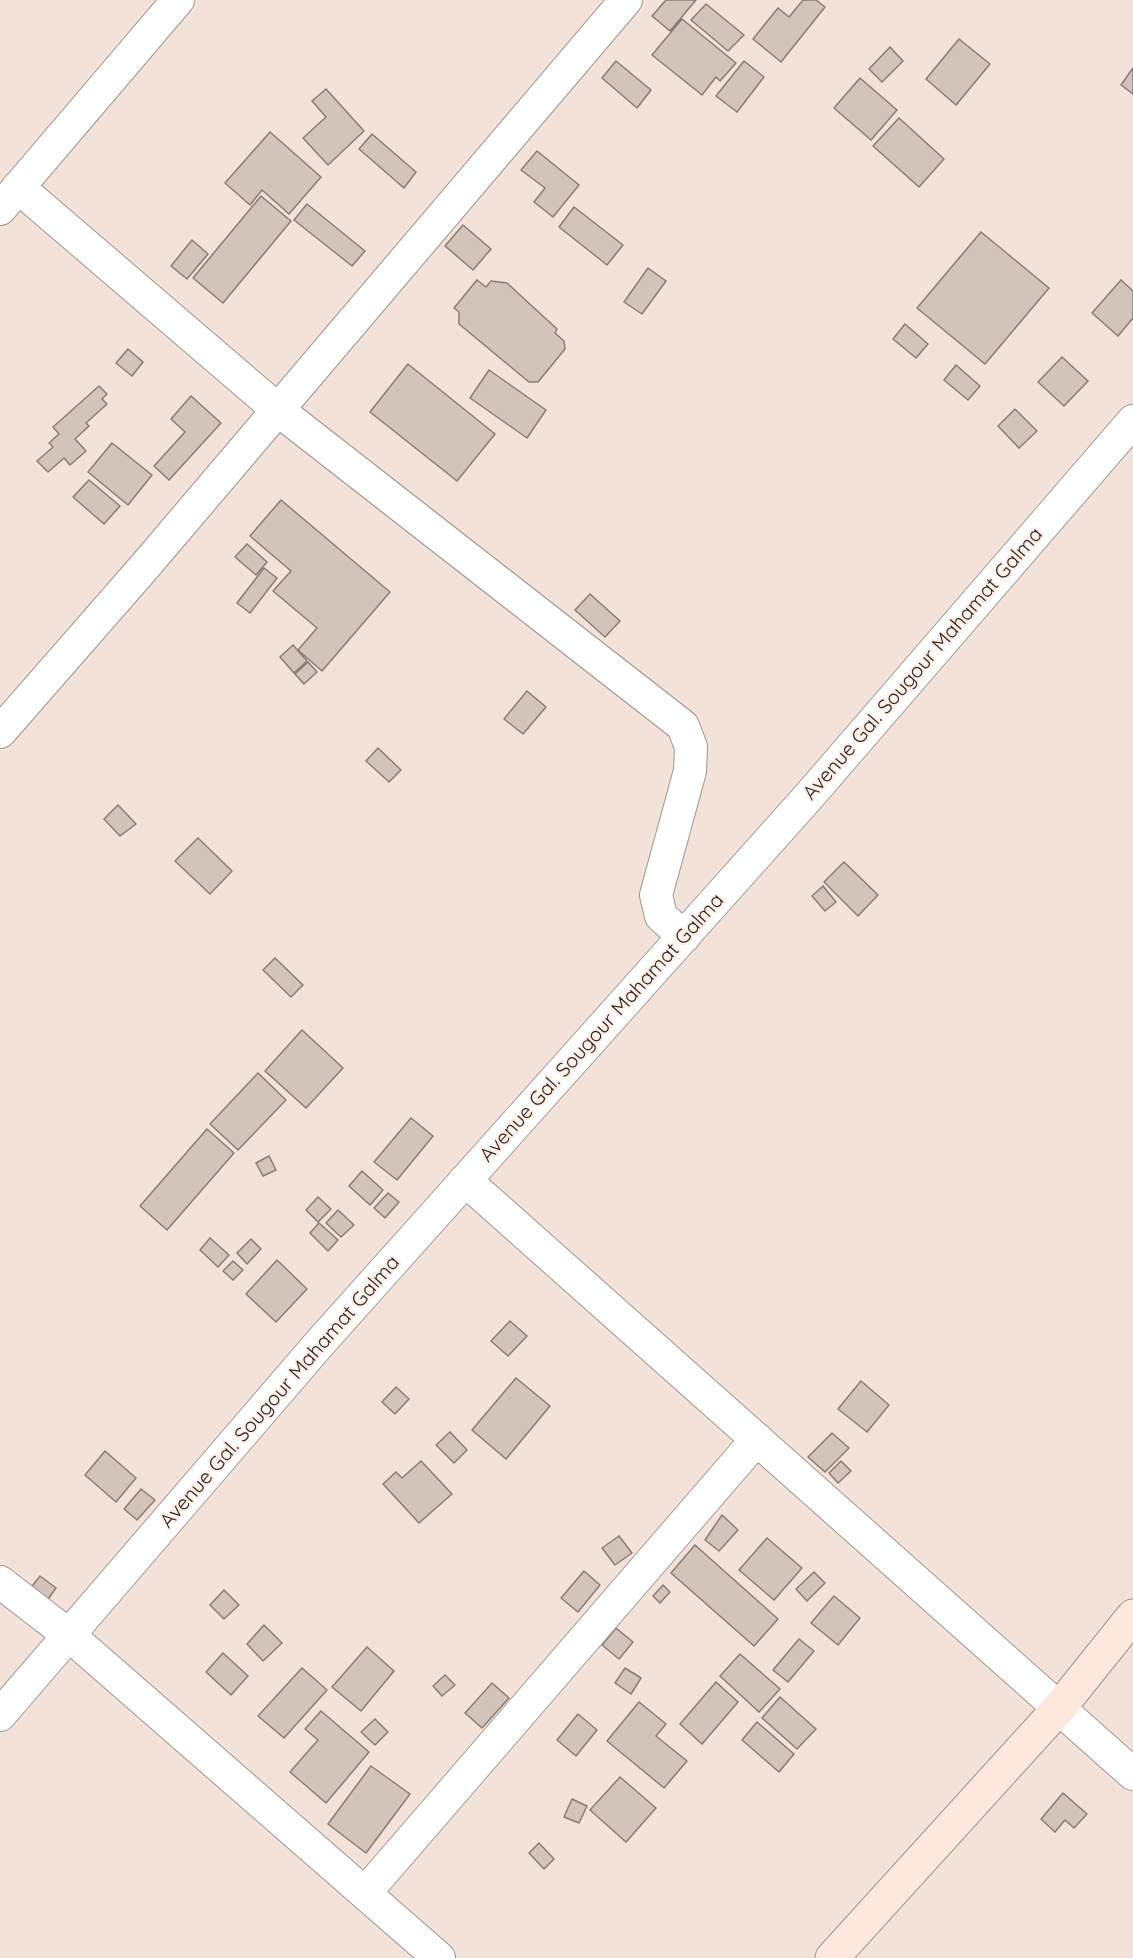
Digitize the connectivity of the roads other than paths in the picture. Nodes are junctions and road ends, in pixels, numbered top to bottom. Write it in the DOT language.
graph roads {
  1 [pos="178,0"];
  2 [pos="626,0"];
  3 [pos="9,198"];
  4 [pos="278,410"];
  5 [pos="1133,421"];
  6 [pos="0,732"];
  7 [pos="684,937"];
  8 [pos="465,1180"];
  9 [pos="757,1439"];
  10 [pos="0,1582"];
  11 [pos="1133,1616"];
  12 [pos="70,1635"];
  13 [pos="1060,1707"];
  14 [pos="0,1715"];
  15 [pos="1133,1774"];
  16 [pos="365,1893"];
  17 [pos="439,1958"];
  18 [pos="832,1958"];
  1 -- 3 [label="street"];
  2 -- 4 [label="street"];
  3 -- 4 [label="street"];
  4 -- 6 [label="street"];
  4 -- 7 [label="street"];
  5 -- 7 [label="street, Avenue Gal. Sougour Mahamat Galma"];
  7 -- 8 [label="street, Avenue Gal. Sougour Mahamat Galma"];
  8 -- 9 [label="street"];
  8 -- 12 [label="street, Avenue Gal. Sougour Mahamat Galma"];
  9 -- 13 [label="street"];
  9 -- 16 [label="street"];
  10 -- 12 [label="street"];
  11 -- 13 [label="main road"];
  12 -- 14 [label="street, Avenue Gal. Sougour Mahamat Galma"];
  12 -- 16 [label="street"];
  13 -- 15 [label="street"];
  13 -- 18 [label="main road"];
  16 -- 17 [label="street"];
}
